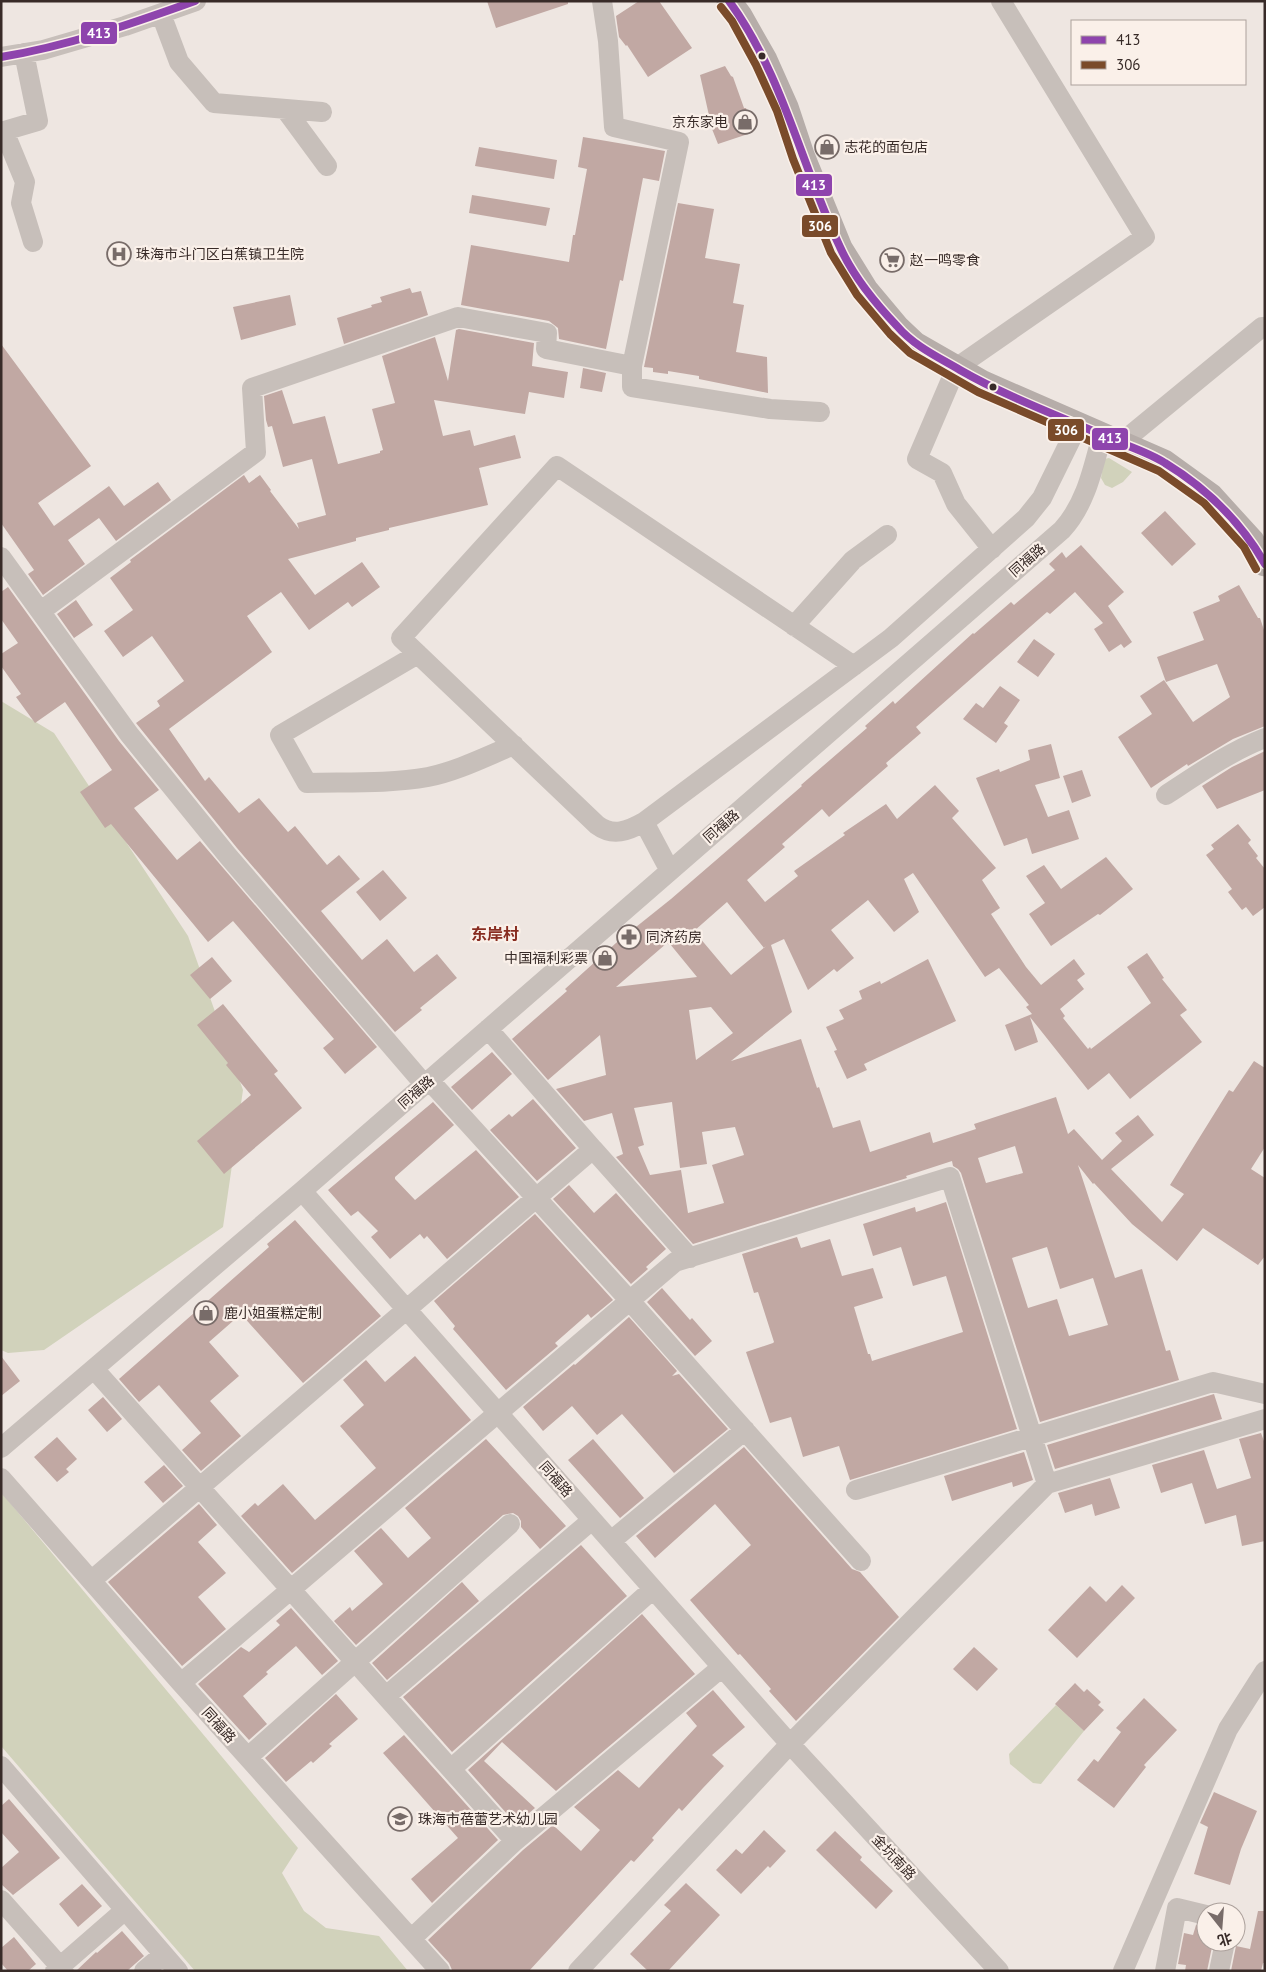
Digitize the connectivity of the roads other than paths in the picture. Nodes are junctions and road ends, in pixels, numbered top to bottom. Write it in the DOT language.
graph roads {
  1 [pos="196,1"];
  2 [pos="602,1"];
  3 [pos="729,1"];
  4 [pos="1001,1"];
  5 [pos="161,14"];
  6 [pos="24,53"];
  7 [pos="1,57"];
  8 [pos="285,109"];
  9 [pos="322,112"];
  10 [pos="327,166"];
  11 [pos="33,242"];
  12 [pos="1262,327"];
  13 [pos="626,365"];
  14 [pos="956,368"];
  15 [pos="820,412"];
  16 [pos="1078,425"];
  17 [pos="1112,439"];
  18 [pos="887,535"];
  19 [pos="992,549"];
  20 [pos="1,557"];
  21 [pos="1265,564"];
  22 [pos="41,611"];
  23 [pos="794,626"];
  24 [pos="418,654"];
  25 [pos="854,666"];
  26 [pos="1265,738"];
  27 [pos="514,745"];
  28 [pos="1166,795"];
  29 [pos="644,822"];
  30 [pos="670,871"];
  31 [pos="488,1029"];
  32 [pos="427,1082"];
  33 [pos="593,1149"];
  34 [pos="302,1191"];
  35 [pos="536,1198"];
  36 [pos="690,1258"];
  37 [pos="630,1301"];
  38 [pos="406,1310"];
  39 [pos="94,1368"];
  40 [pos="1265,1394"];
  41 [pos="498,1414"];
  42 [pos="1265,1419"];
  43 [pos="745,1430"];
  44 [pos="1032,1436"];
  45 [pos="1,1448"];
  46 [pos="1,1478"];
  47 [pos="1047,1484"];
  48 [pos="200,1487"];
  49 [pos="856,1490"];
  50 [pos="592,1520"];
  51 [pos="510,1524"];
  52 [pos="611,1541"];
  53 [pos="862,1561"];
  54 [pos="92,1580"];
  55 [pos="653,1589"];
  56 [pos="291,1590"];
  57 [pos="355,1662"];
  58 [pos="722,1667"];
  59 [pos="1265,1671"];
  60 [pos="181,1684"];
  61 [pos="386,1696"];
  62 [pos="790,1744"];
  63 [pos="248,1757"];
  64 [pos="1,1766"];
  65 [pos="451,1769"];
  66 [pos="515,1841"];
  67 [pos="1,1900"];
  68 [pos="125,1910"];
  69 [pos="1196,1913"];
  70 [pos="411,1939"];
  71 [pos="1222,1952"];
  72 [pos="164,1955"];
  73 [pos="60,1969"];
  74 [pos="144,1971"];
  75 [pos="178,1971"];
  76 [pos="440,1971"];
  77 [pos="578,1971"];
  78 [pos="999,1971"];
  79 [pos="1123,1971"];
  80 [pos="1165,1971"];
  81 [pos="1219,1971"];
  1 -- 5 [label="street"];
  2 -- 13 [label="street"];
  3 -- 14 [label="main road"];
  4 -- 14 [label="street"];
  5 -- 6 [label="street"];
  5 -- 8 [label="street"];
  6 -- 7 [label="street"];
  6 -- 11 [label="street"];
  8 -- 9 [label="street"];
  8 -- 10 [label="street"];
  12 -- 17 [label="street"];
  13 -- 15 [label="street"];
  13 -- 22 [label="street"];
  14 -- 16 [label="main road"];
  14 -- 19 [label="street"];
  16 -- 17 [label="main road"];
  16 -- 19 [label="street"];
  17 -- 21 [label="main road"];
  17 -- 30 [label="street, 同福路"];
  18 -- 23 [label="street"];
  19 -- 25 [label="street"];
  20 -- 22 [label="street"];
  22 -- 32 [label="street"];
  23 -- 24 [label="street"];
  23 -- 25 [label="street"];
  24 -- 27 [label="street"];
  24 -- 27 [label="street"];
  25 -- 29 [label="street"];
  26 -- 28 [label="street"];
  27 -- 29 [label="street"];
  29 -- 30 [label="street"];
  30 -- 31 [label="street, 同福路"];
  31 -- 32 [label="street, 同福路"];
  31 -- 33 [label="street"];
  32 -- 34 [label="street, 同福路"];
  32 -- 35 [label="street"];
  33 -- 35 [label="street"];
  33 -- 36 [label="street"];
  34 -- 38 [label="street, 同福路"];
  34 -- 39 [label="street, 同福路"];
  35 -- 37 [label="street"];
  35 -- 38 [label="street"];
  36 -- 37 [label="street"];
  36 -- 44 [label="street"];
  37 -- 41 [label="street"];
  37 -- 43 [label="street"];
  38 -- 41 [label="street, 同福路"];
  38 -- 48 [label="street"];
  39 -- 45 [label="street, 同福路"];
  39 -- 48 [label="street"];
  40 -- 44 [label="street"];
  41 -- 50 [label="street, 同福路"];
  41 -- 56 [label="street"];
  42 -- 47 [label="street"];
  43 -- 52 [label="street"];
  43 -- 53 [label="street"];
  44 -- 47 [label="street"];
  44 -- 49 [label="street"];
  46 -- 54 [label="street, 同福路"];
  47 -- 62 [label="street"];
  48 -- 54 [label="street"];
  48 -- 56 [label="street"];
  50 -- 52 [label="street, 同福路"];
  50 -- 61 [label="street"];
  51 -- 57 [label="street"];
  52 -- 55 [label="street, 同福路"];
  54 -- 60 [label="street, 同福路"];
  55 -- 58 [label="street, 同福路"];
  55 -- 65 [label="street"];
  56 -- 57 [label="street"];
  56 -- 60 [label="street"];
  57 -- 61 [label="street"];
  57 -- 63 [label="street"];
  58 -- 62 [label="street, 同福路"];
  58 -- 66 [label="street"];
  59 -- 79 [label="street"];
  60 -- 63 [label="street, 同福路"];
  61 -- 65 [label="street"];
  62 -- 77 [label="street"];
  62 -- 78 [label="street, 金坑南路"];
  63 -- 70 [label="street, 同福路"];
  64 -- 68 [label="street"];
  65 -- 66 [label="street"];
  66 -- 70 [label="street"];
  67 -- 73 [label="street"];
  68 -- 72 [label="street"];
  68 -- 73 [label="street"];
  69 -- 80 [label="street"];
  70 -- 76 [label="street, 同福路"];
  71 -- 81 [label="street"];
  72 -- 74 [label="street"];
  72 -- 75 [label="street"];
}
